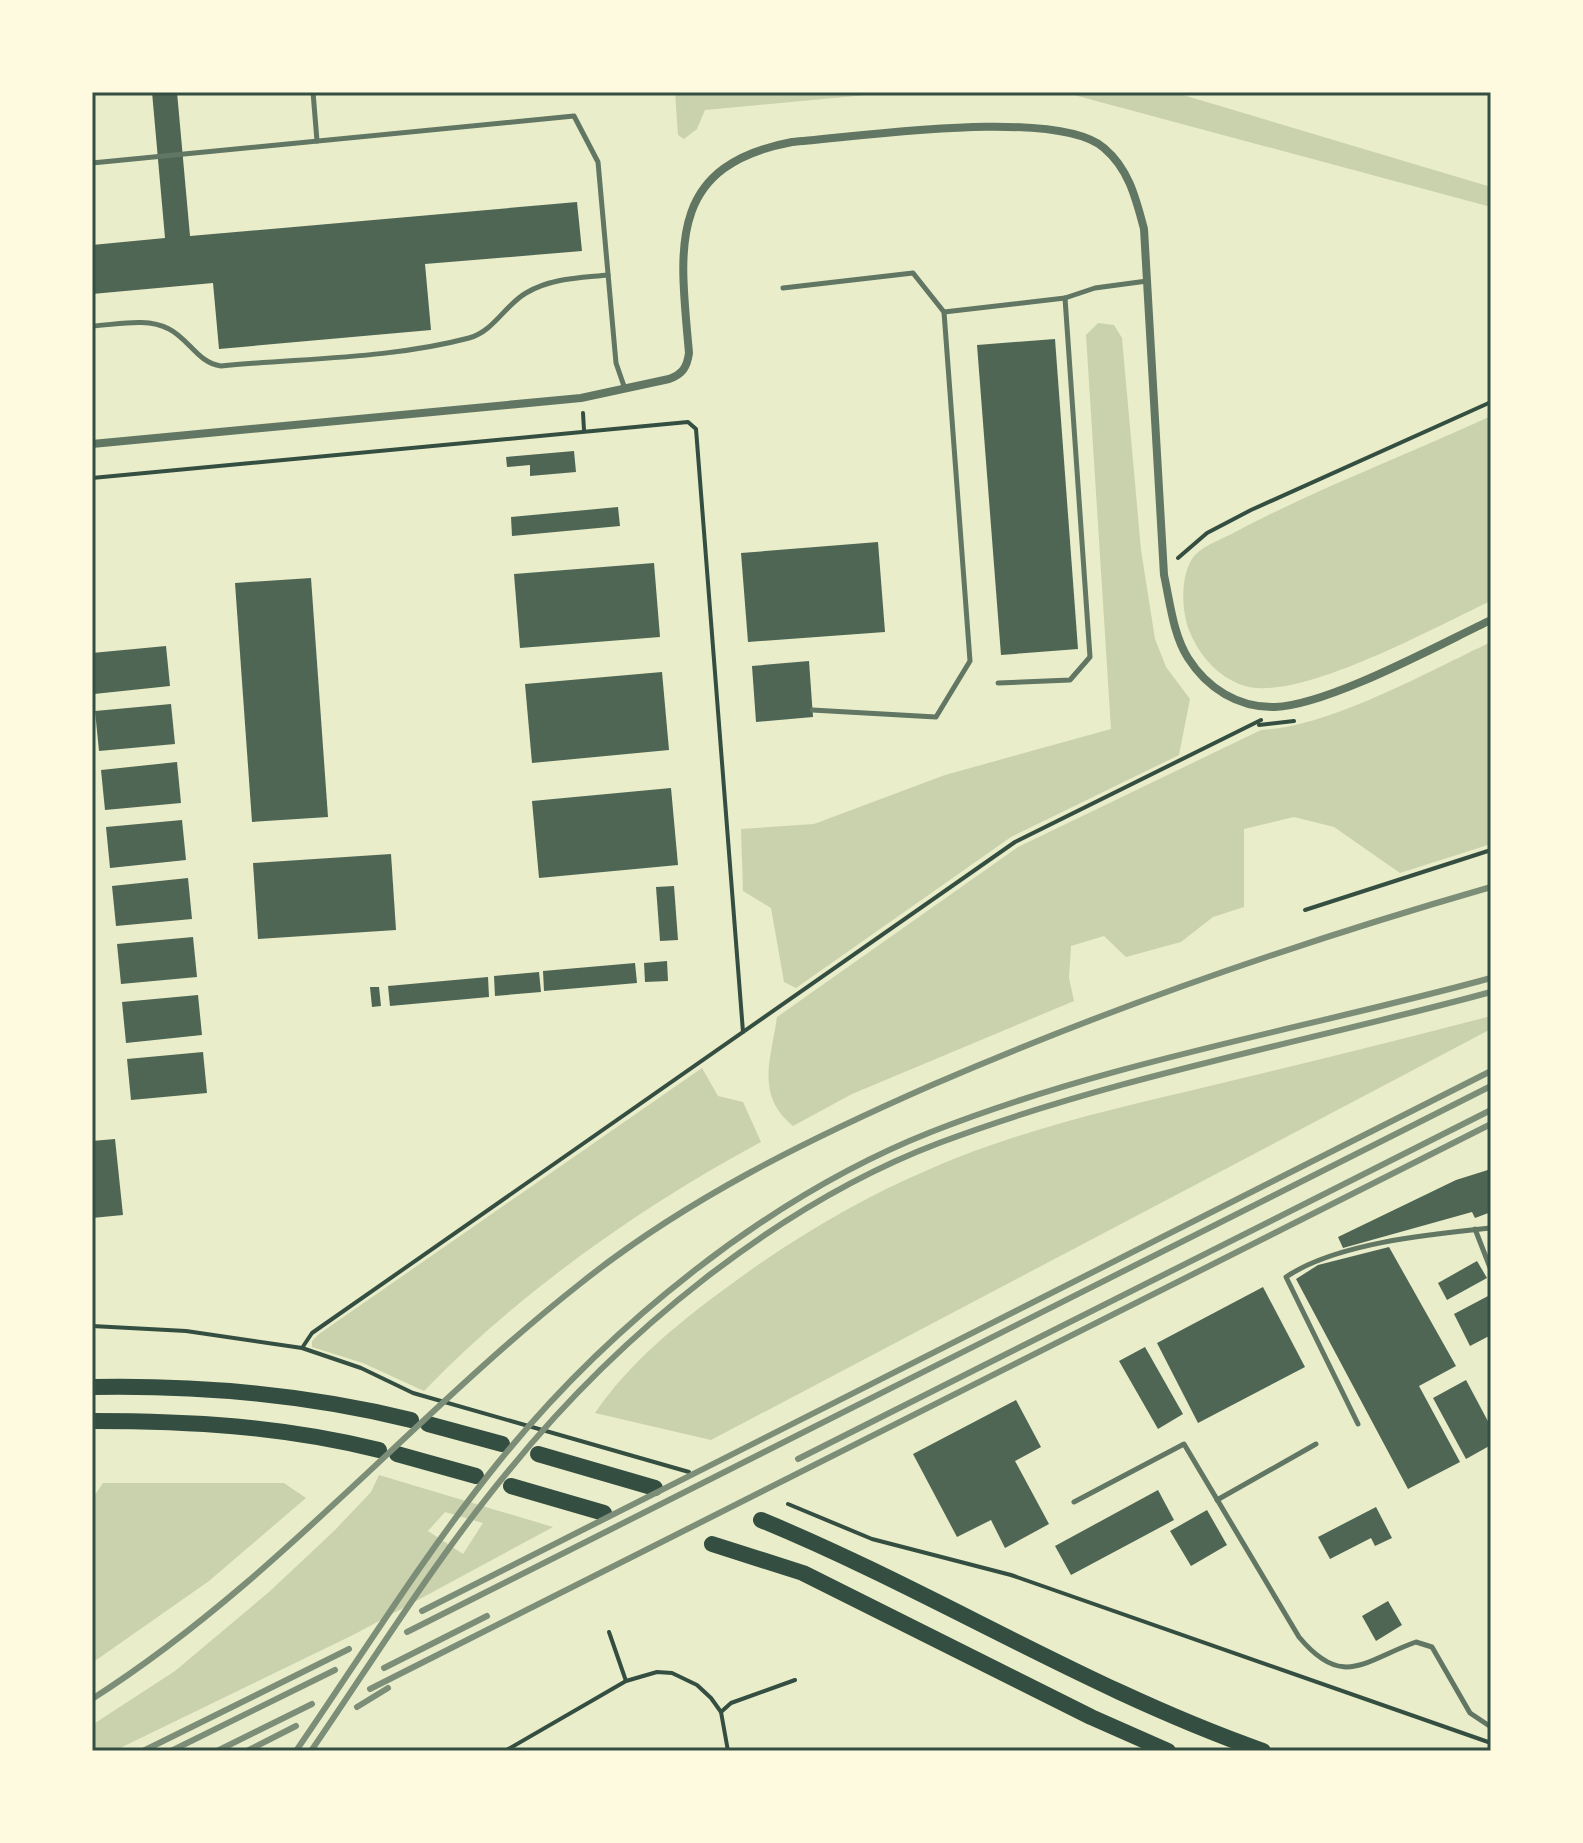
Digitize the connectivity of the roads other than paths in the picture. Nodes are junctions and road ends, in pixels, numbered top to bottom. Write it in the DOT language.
graph roads {
  1 [pos="313,92"];
  2 [pos="317,141"];
  3 [pos="92,163"];
  4 [pos="608,275"];
  5 [pos="1147,281"];
  6 [pos="783,288"];
  7 [pos="1065,298"];
  8 [pos="944,312"];
  9 [pos="92,326"];
  10 [pos="625,390"];
  11 [pos="92,444"];
  12 [pos="1491,620"];
  13 [pos="998,683"];
  14 [pos="812,710"];
  15 [pos="1491,1228"];
  16 [pos="1475,1229"];
  17 [pos="1491,1270"];
  18 [pos="92,1387"];
  19 [pos="92,1421"];
  20 [pos="1358,1424"];
  21 [pos="502,1444"];
  22 [pos="1316,1444"];
  23 [pos="379,1450"];
  24 [pos="397,1454"];
  25 [pos="538,1454"];
  26 [pos="476,1476"];
  27 [pos="511,1486"];
  28 [pos="655,1488"];
  29 [pos="1217,1500"];
  30 [pos="1074,1502"];
  31 [pos="604,1513"];
  32 [pos="761,1520"];
  33 [pos="712,1544"];
  34 [pos="1491,1727"];
  35 [pos="1168,1751"];
  36 [pos="1263,1751"];
  1 -- 2 [label="lane"];
  2 -- 3 [label="lane"];
  2 -- 4 [label="lane"];
  4 -- 9 [label="lane"];
  4 -- 10 [label="lane"];
  5 -- 7 [label="lane"];
  5 -- 10 [label="street"];
  5 -- 12 [label="street"];
  6 -- 8 [label="lane"];
  7 -- 8 [label="lane"];
  7 -- 13 [label="lane"];
  8 -- 14 [label="lane"];
  10 -- 11 [label="street"];
  15 -- 16 [label="lane"];
  16 -- 17 [label="lane"];
  16 -- 20 [label="lane"];
  18 -- 21 [label="highway"];
  19 -- 23 [label="highway"];
  22 -- 29 [label="lane"];
  24 -- 26 [label="highway"];
  25 -- 28 [label="highway"];
  27 -- 31 [label="highway"];
  29 -- 30 [label="lane"];
  29 -- 34 [label="lane"];
  32 -- 36 [label="highway"];
  33 -- 35 [label="highway"];
}
